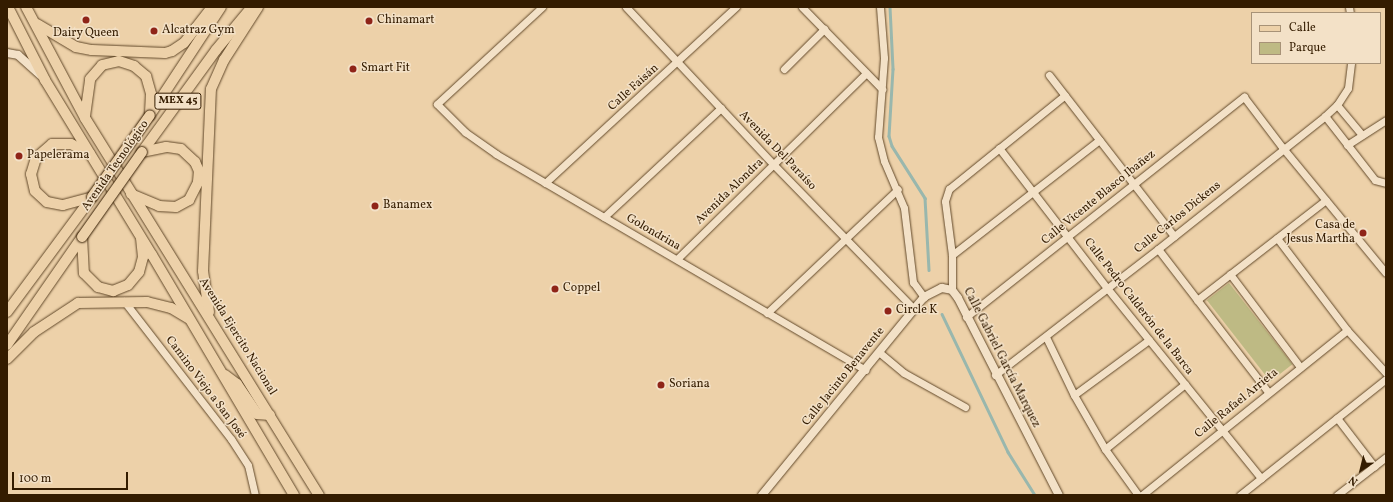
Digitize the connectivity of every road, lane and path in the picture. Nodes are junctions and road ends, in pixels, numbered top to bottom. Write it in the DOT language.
graph roads {
  1 [pos="26,7"];
  2 [pos="212,7"];
  3 [pos="221,7"];
  4 [pos="252,7"];
  5 [pos="258,7"];
  6 [pos="542,7"];
  7 [pos="626,7"];
  8 [pos="736,7"];
  9 [pos="802,7"];
  10 [pos="880,7"];
  11 [pos="8,10"];
  12 [pos="34,21"];
  13 [pos="824,29"];
  14 [pos="7,53"];
  15 [pos="678,62"];
  16 [pos="1351,64"];
  17 [pos="784,69"];
  18 [pos="866,73"];
  19 [pos="1049,75"];
  20 [pos="45,80"];
  21 [pos="882,89"];
  22 [pos="1065,95"];
  23 [pos="1337,105"];
  24 [pos="721,108"];
  25 [pos="150,115"];
  26 [pos="1325,116"];
  27 [pos="85,118"];
  28 [pos="1386,120"];
  29 [pos="1362,135"];
  30 [pos="1099,140"];
  31 [pos="1347,145"];
  32 [pos="1282,147"];
  33 [pos="999,148"];
  34 [pos="142,152"];
  35 [pos="91,155"];
  36 [pos="774,165"];
  37 [pos="545,183"];
  38 [pos="1133,184"];
  39 [pos="1386,184"];
  40 [pos="898,189"];
  41 [pos="1034,191"];
  42 [pos="131,194"];
  43 [pos="92,197"];
  44 [pos="1326,200"];
  45 [pos="604,217"];
  46 [pos="141,235"];
  47 [pos="1174,236"];
  48 [pos="82,237"];
  49 [pos="1069,237"];
  50 [pos="845,238"];
  51 [pos="1277,238"];
  52 [pos="1158,249"];
  53 [pos="952,255"];
  54 [pos="677,259"];
  55 [pos="1386,273"];
  56 [pos="1230,274"];
  57 [pos="1107,288"];
  58 [pos="952,290"];
  59 [pos="924,297"];
  60 [pos="1197,300"];
  61 [pos="124,301"];
  62 [pos="914,309"];
  63 [pos="7,312"];
  64 [pos="767,313"];
  65 [pos="966,317"];
  66 [pos="210,318"];
  67 [pos="191,321"];
  68 [pos="1347,330"];
  69 [pos="1046,337"];
  70 [pos="1149,340"];
  71 [pos="7,345"];
  72 [pos="880,353"];
  73 [pos="7,359"];
  74 [pos="1300,367"];
  75 [pos="866,370"];
  76 [pos="222,373"];
  77 [pos="1386,373"];
  78 [pos="995,375"];
  79 [pos="1386,379"];
  80 [pos="1185,384"];
  81 [pos="1268,392"];
  82 [pos="1074,395"];
  83 [pos="964,407"];
  84 [pos="270,415"];
  85 [pos="1337,418"];
  86 [pos="1222,430"];
  87 [pos="1105,448"];
  88 [pos="1386,456"];
  89 [pos="1374,466"];
  90 [pos="1261,478"];
  91 [pos="255,495"];
  92 [pos="294,495"];
  93 [pos="319,495"];
  94 [pos="762,495"];
  95 [pos="1059,495"];
  96 [pos="1138,495"];
  97 [pos="1142,495"];
  98 [pos="1240,495"];
  99 [pos="1337,495"];
  1 -- 12 [label="main road, Avenida Ejercito Nacional"];
  2 -- 12 [label="main road"];
  3 -- 25 [label="main road, Avenida Tecnológico / MEX 45"];
  4 -- 34 [label="main road, Avenida Tecnológico / MEX 45"];
  5 -- 66 [label="main road"];
  6 -- 37 [label="street, Golondrina"];
  7 -- 15 [label="street, Avenida Del Paraíso"];
  8 -- 15 [label="street, Calle Faisán"];
  9 -- 13 [label="street"];
  10 -- 21 [label="street"];
  11 -- 20 [label="main road"];
  12 -- 27 [label="main road, Avenida Ejercito Nacional"];
  13 -- 17 [label="street"];
  13 -- 18 [label="street"];
  14 -- 20 [label="street"];
  15 -- 24 [label="street, Avenida Del Paraíso"];
  15 -- 37 [label="street, Calle Faisán"];
  16 -- 23 [label="street, Calle Carlos Dickens"];
  18 -- 21 [label="street"];
  18 -- 36 [label="street, Avenida Alondra"];
  19 -- 22 [label="street"];
  20 -- 35 [label="main road"];
  21 -- 40 [label="street"];
  22 -- 30 [label="street"];
  22 -- 33 [label="street"];
  23 -- 26 [label="street, Calle Carlos Dickens"];
  23 -- 29 [label="street"];
  24 -- 36 [label="street, Avenida Del Paraíso"];
  24 -- 45 [label="street"];
  25 -- 27 [label="main road"];
  25 -- 43 [label="main road, Avenida Tecnológico / MEX 45, bridge"];
  26 -- 31 [label="street"];
  26 -- 32 [label="street, Calle Carlos Dickens"];
  27 -- 42 [label="main road, Avenida Ejercito Nacional"];
  28 -- 29 [label="street"];
  29 -- 31 [label="street"];
  30 -- 38 [label="street"];
  30 -- 41 [label="street"];
  31 -- 39 [label="street"];
  32 -- 38 [label="street, Calle Vicente Blasco Ibañez"];
  32 -- 44 [label="street"];
  32 -- 47 [label="street, Calle Carlos Dickens"];
  33 -- 41 [label="street, Calle Pedro Calderón de la Barca"];
  33 -- 53 [label="street, Calle Gabriel García Marquez"];
  34 -- 42 [label="main road"];
  34 -- 48 [label="main road, Avenida Tecnológico / MEX 45, bridge"];
  35 -- 43 [label="main road"];
  35 -- 46 [label="main road"];
  36 -- 50 [label="street, Avenida Del Paraíso"];
  36 -- 54 [label="street, Avenida Alondra"];
  37 -- 45 [label="street, Golondrina"];
  38 -- 47 [label="street"];
  38 -- 49 [label="street, Calle Vicente Blasco Ibañez"];
  40 -- 50 [label="street"];
  40 -- 59 [label="street"];
  41 -- 49 [label="street, Calle Pedro Calderón de la Barca"];
  41 -- 53 [label="street"];
  42 -- 66 [label="main road, Avenida Ejercito Nacional"];
  43 -- 63 [label="main road, Avenida Tecnológico / MEX 45"];
  44 -- 51 [label="street"];
  44 -- 55 [label="street"];
  45 -- 54 [label="street, Golondrina"];
  46 -- 48 [label="main road"];
  46 -- 67 [label="main road"];
  47 -- 52 [label="street, Calle Carlos Dickens"];
  48 -- 71 [label="main road, Avenida Tecnológico / MEX 45"];
  49 -- 57 [label="street, Calle Pedro Calderón de la Barca"];
  49 -- 65 [label="street, Calle Vicente Blasco Ibañez"];
  50 -- 62 [label="street, Avenida Del Paraíso"];
  50 -- 64 [label="street"];
  51 -- 56 [label="street"];
  51 -- 68 [label="street"];
  52 -- 57 [label="street, Calle Carlos Dickens"];
  52 -- 60 [label="street"];
  53 -- 58 [label="street, Calle Gabriel García Marquez"];
  54 -- 64 [label="street, Golondrina"];
  56 -- 60 [label="street"];
  56 -- 74 [label="street"];
  57 -- 69 [label="street, Calle Carlos Dickens"];
  57 -- 70 [label="street, Calle Pedro Calderón de la Barca"];
  58 -- 59 [label="street, Calle Jacinto Benavente"];
  58 -- 65 [label="street, Calle Gabriel García Marquez"];
  59 -- 62 [label="street, Calle Jacinto Benavente"];
  60 -- 81 [label="street"];
  61 -- 67 [label="main road"];
  61 -- 73 [label="main road"];
  61 -- 91 [label="street, Camino Viejo a San José"];
  62 -- 72 [label="street, Calle Jacinto Benavente"];
  64 -- 75 [label="street, Golondrina"];
  65 -- 78 [label="street, Calle Gabriel García Marquez"];
  66 -- 84 [label="main road, Avenida Ejercito Nacional"];
  67 -- 76 [label="main road"];
  68 -- 74 [label="street, Calle Rafael Arrieta"];
  68 -- 77 [label="street"];
  69 -- 78 [label="street, Calle Carlos Dickens"];
  69 -- 82 [label="street"];
  70 -- 80 [label="street, Calle Pedro Calderón de la Barca"];
  70 -- 82 [label="street"];
  72 -- 75 [label="street, Calle Jacinto Benavente"];
  72 -- 83 [label="street"];
  74 -- 81 [label="street, Calle Rafael Arrieta"];
  75 -- 94 [label="street, Calle Jacinto Benavente"];
  76 -- 84 [label="main road"];
  76 -- 92 [label="main road"];
  78 -- 95 [label="street, Calle Gabriel García Marquez"];
  79 -- 85 [label="street"];
  80 -- 86 [label="street, Calle Pedro Calderón de la Barca"];
  80 -- 87 [label="street"];
  81 -- 86 [label="street, Calle Rafael Arrieta"];
  82 -- 87 [label="street"];
  84 -- 93 [label="main road, Avenida Ejercito Nacional"];
  85 -- 89 [label="street"];
  85 -- 90 [label="street"];
  86 -- 90 [label="street, Calle Pedro Calderón de la Barca"];
  86 -- 97 [label="street, Calle Rafael Arrieta"];
  87 -- 96 [label="street"];
  88 -- 89 [label="street"];
  89 -- 99 [label="street"];
  90 -- 98 [label="street"];
}
